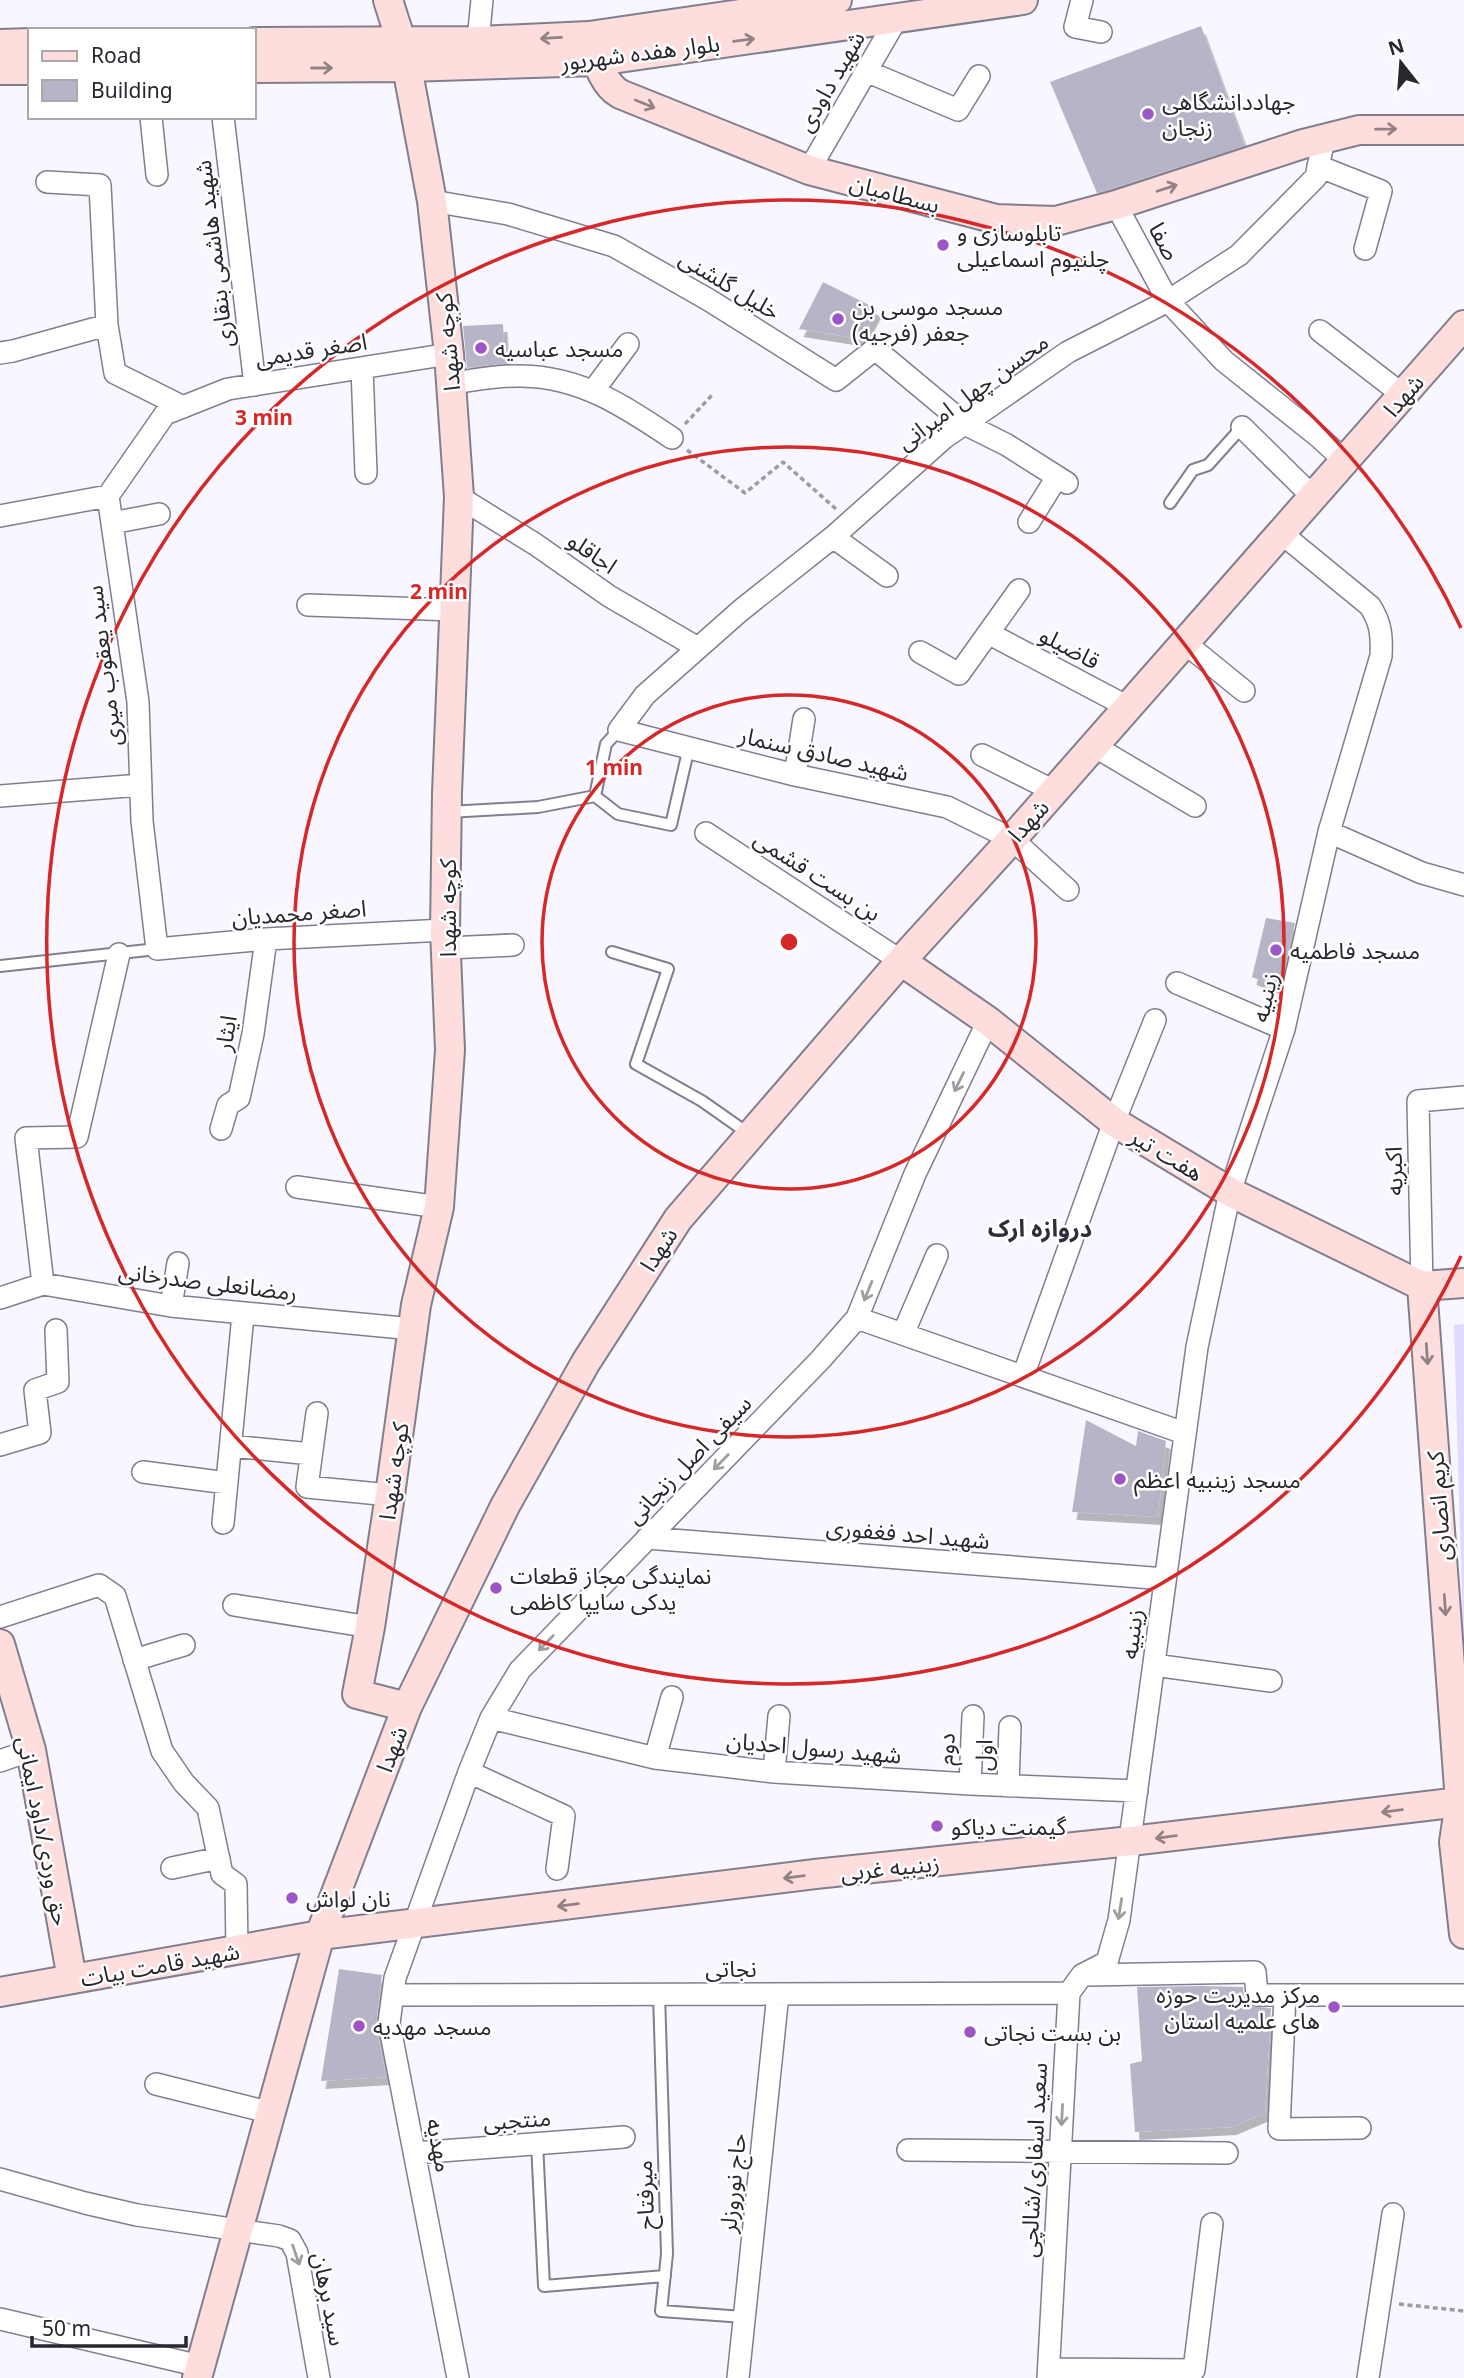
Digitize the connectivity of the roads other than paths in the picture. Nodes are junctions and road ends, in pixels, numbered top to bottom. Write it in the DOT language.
graph roads {
  1 [pos="388,0"];
  2 [pos="482,0"];
  3 [pos="837,0"];
  4 [pos="1023,0"];
  5 [pos="1083,0"];
  6 [pos="897,18"];
  7 [pos="1101,32"];
  8 [pos="478,41"];
  9 [pos="256,42"];
  10 [pos="28,43"];
  11 [pos="0,44"];
  12 [pos="593,48"];
  13 [pos="404,54"];
  14 [pos="256,68"];
  15 [pos="28,69"];
  16 [pos="0,70"];
  17 [pos="866,71"];
  18 [pos="979,76"];
  19 [pos="151,119"];
  20 [pos="223,119"];
  21 [pos="1464,130"];
  22 [pos="1321,153"];
  23 [pos="809,170"];
  24 [pos="157,175"];
  25 [pos="47,182"];
  26 [pos="432,201"];
  27 [pos="1116,205"];
  28 [pos="1365,248"];
  29 [pos="1168,301"];
  30 [pos="107,325"];
  31 [pos="1464,326"];
  32 [pos="1320,331"];
  33 [pos="628,344"];
  34 [pos="0,353"];
  35 [pos="449,354"];
  36 [pos="362,368"];
  37 [pos="452,383"];
  38 [pos="255,385"];
  39 [pos="593,391"];
  40 [pos="1403,395"];
  41 [pos="183,407"];
  42 [pos="965,424"];
  43 [pos="1242,427"];
  44 [pos="671,438"];
  45 [pos="1345,461"];
  46 [pos="366,473"];
  47 [pos="108,496"];
  48 [pos="459,497"];
  49 [pos="1313,497"];
  50 [pos="1170,503"];
  51 [pos="159,514"];
  52 [pos="0,516"];
  53 [pos="1029,522"];
  54 [pos="112,523"];
  55 [pos="1281,533"];
  56 [pos="834,537"];
  57 [pos="887,576"];
  58 [pos="1019,590"];
  59 [pos="308,605"];
  60 [pos="454,610"];
  61 [pos="988,633"];
  62 [pos="1185,643"];
  63 [pos="698,648"];
  64 [pos="920,652"];
  65 [pos="1244,691"];
  66 [pos="1128,707"];
  67 [pos="804,719"];
  68 [pos="619,730"];
  69 [pos="1094,746"];
  70 [pos="689,747"];
  71 [pos="982,755"];
  72 [pos="795,775"];
  73 [pos="141,785"];
  74 [pos="1054,791"];
  75 [pos="0,796"];
  76 [pos="595,796"];
  77 [pos="1195,806"];
  78 [pos="447,812"];
  79 [pos="1329,832"];
  80 [pos="706,833"];
  81 [pos="1012,839"];
  82 [pos="1464,885"];
  83 [pos="1068,890"];
  84 [pos="266,939"];
  85 [pos="446,939"];
  86 [pos="513,945"];
  87 [pos="157,949"];
  88 [pos="612,952"];
  89 [pos="119,954"];
  90 [pos="901,961"];
  91 [pos="0,966"];
  92 [pos="1177,983"];
  93 [pos="1155,1020"];
  94 [pos="988,1021"];
  95 [pos="1284,1029"];
  96 [pos="1464,1097"];
  97 [pos="1114,1122"];
  98 [pos="221,1129"];
  99 [pos="751,1135"];
  100 [pos="297,1187"];
  101 [pos="1230,1192"];
  102 [pos="439,1207"];
  103 [pos="937,1255"];
  104 [pos="178,1263"];
  105 [pos="1464,1283"];
  106 [pos="43,1284"];
  107 [pos="1422,1290"];
  108 [pos="1464,1292"];
  109 [pos="0,1298"];
  110 [pos="171,1307"];
  111 [pos="243,1315"];
  112 [pos="857,1318"];
  113 [pos="413,1329"];
  114 [pos="56,1330"];
  115 [pos="903,1334"];
  116 [pos="1023,1376"];
  117 [pos="317,1413"];
  118 [pos="1184,1433"];
  119 [pos="0,1445"];
  120 [pos="231,1446"];
  121 [pos="311,1454"];
  122 [pos="143,1472"];
  123 [pos="227,1483"];
  124 [pos="390,1495"];
  125 [pos="223,1522"];
  126 [pos="647,1538"];
  127 [pos="1165,1579"];
  128 [pos="234,1605"];
  129 [pos="0,1617"];
  130 [pos="370,1627"];
  131 [pos="0,1644"];
  132 [pos="184,1645"];
  133 [pos="134,1660"];
  134 [pos="1154,1665"];
  135 [pos="1271,1681"];
  136 [pos="672,1697"];
  137 [pos="407,1707"];
  138 [pos="779,1716"];
  139 [pos="973,1716"];
  140 [pos="491,1718"];
  141 [pos="1010,1727"];
  142 [pos="31,1750"];
  143 [pos="655,1758"];
  144 [pos="0,1761"];
  145 [pos="469,1772"];
  146 [pos="774,1772"];
  147 [pos="970,1784"];
  148 [pos="1008,1786"];
  149 [pos="1137,1791"];
  150 [pos="1460,1802"];
  151 [pos="1131,1842"];
  152 [pos="219,1858"];
  153 [pos="172,1868"];
  154 [pos="557,1869"];
  155 [pos="414,1924"];
  156 [pos="1464,1934"];
  157 [pos="320,1935"];
  158 [pos="237,1950"];
  159 [pos="1082,1975"];
  160 [pos="72,1979"];
  161 [pos="0,1992"];
  162 [pos="1069,1993"];
  163 [pos="659,1994"];
  164 [pos="778,1994"];
  165 [pos="393,1995"];
  166 [pos="1284,1995"];
  167 [pos="1464,1995"];
  168 [pos="156,2084"];
  169 [pos="272,2113"];
  170 [pos="1360,2128"];
  171 [pos="624,2137"];
  172 [pos="537,2143"];
  173 [pos="908,2150"];
  174 [pos="1060,2152"];
  175 [pos="415,2153"];
  176 [pos="1227,2153"];
  177 [pos="0,2179"];
  178 [pos="1393,2214"];
  179 [pos="1212,2224"];
  180 [pos="239,2231"];
  181 [pos="665,2276"];
  182 [pos="744,2317"];
  183 [pos="0,2319"];
  184 [pos="198,2372"];
  185 [pos="1048,2373"];
  186 [pos="1194,2374"];
  187 [pos="319,2378"];
  188 [pos="458,2378"];
  189 [pos="738,2378"];
  190 [pos="1368,2378"];
  1 -- 13 [label="main road, کوچه شهدا"];
  2 -- 8 [label="street"];
  3 -- 12 [label="main road, بلوار هفده شهریور"];
  4 -- 6 [label="main road, بلوار هفده شهریور"];
  5 -- 7 [label="street"];
  12 -- 6 [label="main road, بلوار هفده شهریور, one-way"];
  6 -- 17 [label="street, شهید داودی"];
  12 -- 8 [label="main road, بلوار هفده شهریور, one-way"];
  8 -- 13 [label="main road, بلوار هفده شهریور"];
  9 -- 13 [label="main road, بلوار هفده شهریور"];
  10 -- 11 [label="main road"];
  12 -- 13 [label="main road, بلوار هفده شهریور"];
  12 -- 23 [label="main road, بسطامیان, one-way"];
  14 -- 13 [label="main road, بلوار هفده شهریور, one-way"];
  13 -- 26 [label="main road, کوچه شهدا"];
  15 -- 16 [label="main road"];
  17 -- 18 [label="street"];
  17 -- 23 [label="street, شهید داودی"];
  19 -- 24 [label="street"];
  20 -- 38 [label="street, شهید هاشمی بنقاری"];
  22 -- 21 [label="main road, بسطامیان, one-way"];
  27 -- 22 [label="main road, بسطامیان, one-way"];
  22 -- 28 [label="street"];
  22 -- 29 [label="street, محسن چهل امیرانی"];
  23 -- 27 [label="main road, بسطامیان"];
  25 -- 30 [label="street"];
  26 -- 35 [label="main road, کوچه شهدا"];
  26 -- 42 [label="street, خلیل گلشنی"];
  27 -- 29 [label="street, صفا"];
  29 -- 42 [label="street, محسن چهل امیرانی"];
  29 -- 45 [label="street, صفا"];
  30 -- 34 [label="street"];
  30 -- 41 [label="street"];
  31 -- 40 [label="main road, شهدا"];
  32 -- 40 [label="street"];
  33 -- 39 [label="street"];
  35 -- 36 [label="street, اصغر قدیمی"];
  35 -- 37 [label="main road, کوچه شهدا"];
  36 -- 38 [label="street, اصغر قدیمی"];
  36 -- 46 [label="street"];
  37 -- 39 [label="street"];
  37 -- 48 [label="main road, کوچه شهدا"];
  38 -- 41 [label="street, اصغر قدیمی"];
  39 -- 44 [label="street"];
  40 -- 45 [label="main road, شهدا"];
  41 -- 47 [label="street"];
  42 -- 53 [label="street"];
  42 -- 56 [label="street, محسن چهل امیرانی"];
  43 -- 49 [label="street"];
  43 -- 50 [label="lane"];
  45 -- 49 [label="main road, شهدا"];
  47 -- 52 [label="street"];
  47 -- 54 [label="street, سید یعقوب میری"];
  48 -- 60 [label="main road, کوچه شهدا"];
  48 -- 63 [label="street, اجاقلو"];
  49 -- 55 [label="main road, شهدا"];
  51 -- 54 [label="street"];
  54 -- 73 [label="street, سید یعقوب میری"];
  55 -- 62 [label="main road, شهدا"];
  55 -- 79 [label="street, زینبیه"];
  56 -- 57 [label="street"];
  56 -- 63 [label="street, محسن چهل امیرانی"];
  58 -- 61 [label="street"];
  59 -- 60 [label="street"];
  60 -- 78 [label="main road, کوچه شهدا"];
  61 -- 64 [label="street"];
  61 -- 66 [label="street, قاضیلو"];
  62 -- 65 [label="street"];
  62 -- 66 [label="main road, شهدا"];
  63 -- 68 [label="street, محسن چهل امیرانی"];
  66 -- 69 [label="main road, شهدا"];
  67 -- 72 [label="street"];
  68 -- 70 [label="street, شهید صادق سنمار"];
  68 -- 76 [label="lane"];
  69 -- 74 [label="main road, شهدا"];
  69 -- 77 [label="street"];
  70 -- 72 [label="street, شهید صادق سنمار"];
  70 -- 76 [label="lane"];
  71 -- 74 [label="street"];
  72 -- 81 [label="street, شهید صادق سنمار"];
  73 -- 75 [label="street"];
  73 -- 87 [label="street, سید یعقوب میری"];
  74 -- 81 [label="main road, شهدا"];
  76 -- 78 [label="lane"];
  78 -- 85 [label="main road, کوچه شهدا"];
  79 -- 82 [label="street"];
  79 -- 95 [label="street, زینبیه"];
  80 -- 90 [label="street, بن بست قشمی"];
  81 -- 83 [label="street, شهید صادق سنمار"];
  81 -- 90 [label="main road, شهدا"];
  84 -- 85 [label="street, اصغر محمدیان"];
  84 -- 87 [label="street, اصغر محمدیان"];
  84 -- 98 [label="street, ایثار"];
  85 -- 86 [label="street, اصغر محمدیان"];
  85 -- 102 [label="main road, کوچه شهدا"];
  87 -- 89 [label="lane"];
  88 -- 99 [label="lane"];
  89 -- 91 [label="lane"];
  89 -- 106 [label="street"];
  90 -- 94 [label="main road, هفت تیر"];
  90 -- 99 [label="main road, شهدا"];
  92 -- 95 [label="street"];
  93 -- 97 [label="street"];
  94 -- 97 [label="main road, هفت تیر"];
  94 -- 112 [label="street, سیفی اصل زنجانی, one-way"];
  95 -- 101 [label="street, زینبیه"];
  96 -- 107 [label="street, اکبریه"];
  97 -- 101 [label="main road, هفت تیر"];
  97 -- 116 [label="street"];
  99 -- 137 [label="main road, شهدا"];
  100 -- 102 [label="street"];
  101 -- 107 [label="main road, هفت تیر"];
  101 -- 118 [label="street, زینبیه"];
  102 -- 113 [label="main road, کوچه شهدا"];
  103 -- 115 [label="street"];
  104 -- 110 [label="street"];
  105 -- 107 [label="main road"];
  106 -- 109 [label="street, رمضانعلی صدرخانی"];
  106 -- 110 [label="street, رمضانعلی صدرخانی"];
  107 -- 108 [label="main road"];
  107 -- 150 [label="main road, کریم انصاری, one-way"];
  110 -- 111 [label="street, رمضانعلی صدرخانی"];
  111 -- 113 [label="street, رمضانعلی صدرخانی"];
  111 -- 120 [label="street"];
  112 -- 115 [label="street"];
  112 -- 126 [label="street, سیفی اصل زنجانی, one-way"];
  113 -- 124 [label="main road, کوچه شهدا"];
  114 -- 119 [label="street"];
  115 -- 116 [label="street"];
  116 -- 118 [label="street"];
  117 -- 121 [label="street"];
  118 -- 127 [label="street, زینبیه"];
  120 -- 121 [label="street"];
  120 -- 123 [label="street"];
  121 -- 124 [label="street"];
  122 -- 123 [label="street"];
  123 -- 125 [label="street"];
  124 -- 130 [label="main road, کوچه شهدا"];
  126 -- 127 [label="street, شهید احد فغفوری"];
  126 -- 140 [label="street, سیفی اصل زنجانی, one-way"];
  127 -- 134 [label="street, زینبیه"];
  128 -- 130 [label="street"];
  129 -- 133 [label="street"];
  130 -- 137 [label="main road, کوچه شهدا"];
  131 -- 142 [label="main road, حق وردی/داود ایمانی"];
  132 -- 133 [label="street"];
  133 -- 152 [label="street"];
  134 -- 135 [label="street"];
  134 -- 149 [label="street, زینبیه"];
  136 -- 143 [label="street"];
  137 -- 157 [label="main road, شهدا"];
  138 -- 146 [label="street"];
  139 -- 147 [label="street, دوم"];
  140 -- 143 [label="street, شهید رسول احدیان"];
  140 -- 145 [label="street, سیفی اصل زنجانی"];
  141 -- 148 [label="street, اول"];
  142 -- 144 [label="street"];
  142 -- 160 [label="main road, حق وردی/داود ایمانی"];
  143 -- 146 [label="street, شهید رسول احدیان"];
  145 -- 154 [label="street"];
  145 -- 155 [label="street, سیفی اصل زنجانی"];
  146 -- 147 [label="street, شهید رسول احدیان"];
  147 -- 148 [label="street, شهید رسول احدیان"];
  148 -- 149 [label="street, شهید رسول احدیان"];
  149 -- 151 [label="street, زینبیه"];
  150 -- 151 [label="main road, زینبیه غربی, one-way"];
  150 -- 156 [label="main road, کریم انصاری"];
  151 -- 155 [label="main road, زینبیه غربی, one-way"];
  151 -- 159 [label="street, one-way"];
  152 -- 153 [label="street"];
  152 -- 158 [label="street"];
  155 -- 157 [label="main road, زینبیه غربی"];
  155 -- 165 [label="street, مهدیه"];
  157 -- 158 [label="main road, شهید قامت بیات"];
  157 -- 169 [label="main road, شهدا"];
  158 -- 160 [label="main road, شهید قامت بیات"];
  159 -- 162 [label="street"];
  159 -- 166 [label="street"];
  160 -- 161 [label="main road, شهید قامت بیات"];
  162 -- 164 [label="street, نجاتی"];
  162 -- 174 [label="street, سعید اسفاری/شالچی, one-way"];
  163 -- 164 [label="street, نجاتی"];
  163 -- 165 [label="street, نجاتی"];
  163 -- 181 [label="lane, میرفتاح"];
  164 -- 182 [label="street, حاج نوروزلر"];
  165 -- 175 [label="street, مهدیه"];
  166 -- 167 [label="street"];
  166 -- 170 [label="street"];
  168 -- 169 [label="street"];
  169 -- 180 [label="main road, شهدا"];
  171 -- 172 [label="street, منتجبی"];
  172 -- 175 [label="street, منتجبی"];
  172 -- 181 [label="lane"];
  173 -- 174 [label="street"];
  174 -- 176 [label="street"];
  174 -- 185 [label="street, سعید اسفاری/شالچی"];
  175 -- 188 [label="street, مهدیه"];
  177 -- 180 [label="street"];
  178 -- 190 [label="street"];
  179 -- 186 [label="street"];
  180 -- 184 [label="main road, شهدا"];
  180 -- 187 [label="street, سید برهان, one-way"];
  181 -- 182 [label="lane, میرفتاح"];
  182 -- 189 [label="street, حاج نوروزلر"];
  183 -- 184 [label="street"];
  185 -- 186 [label="street"];
}
